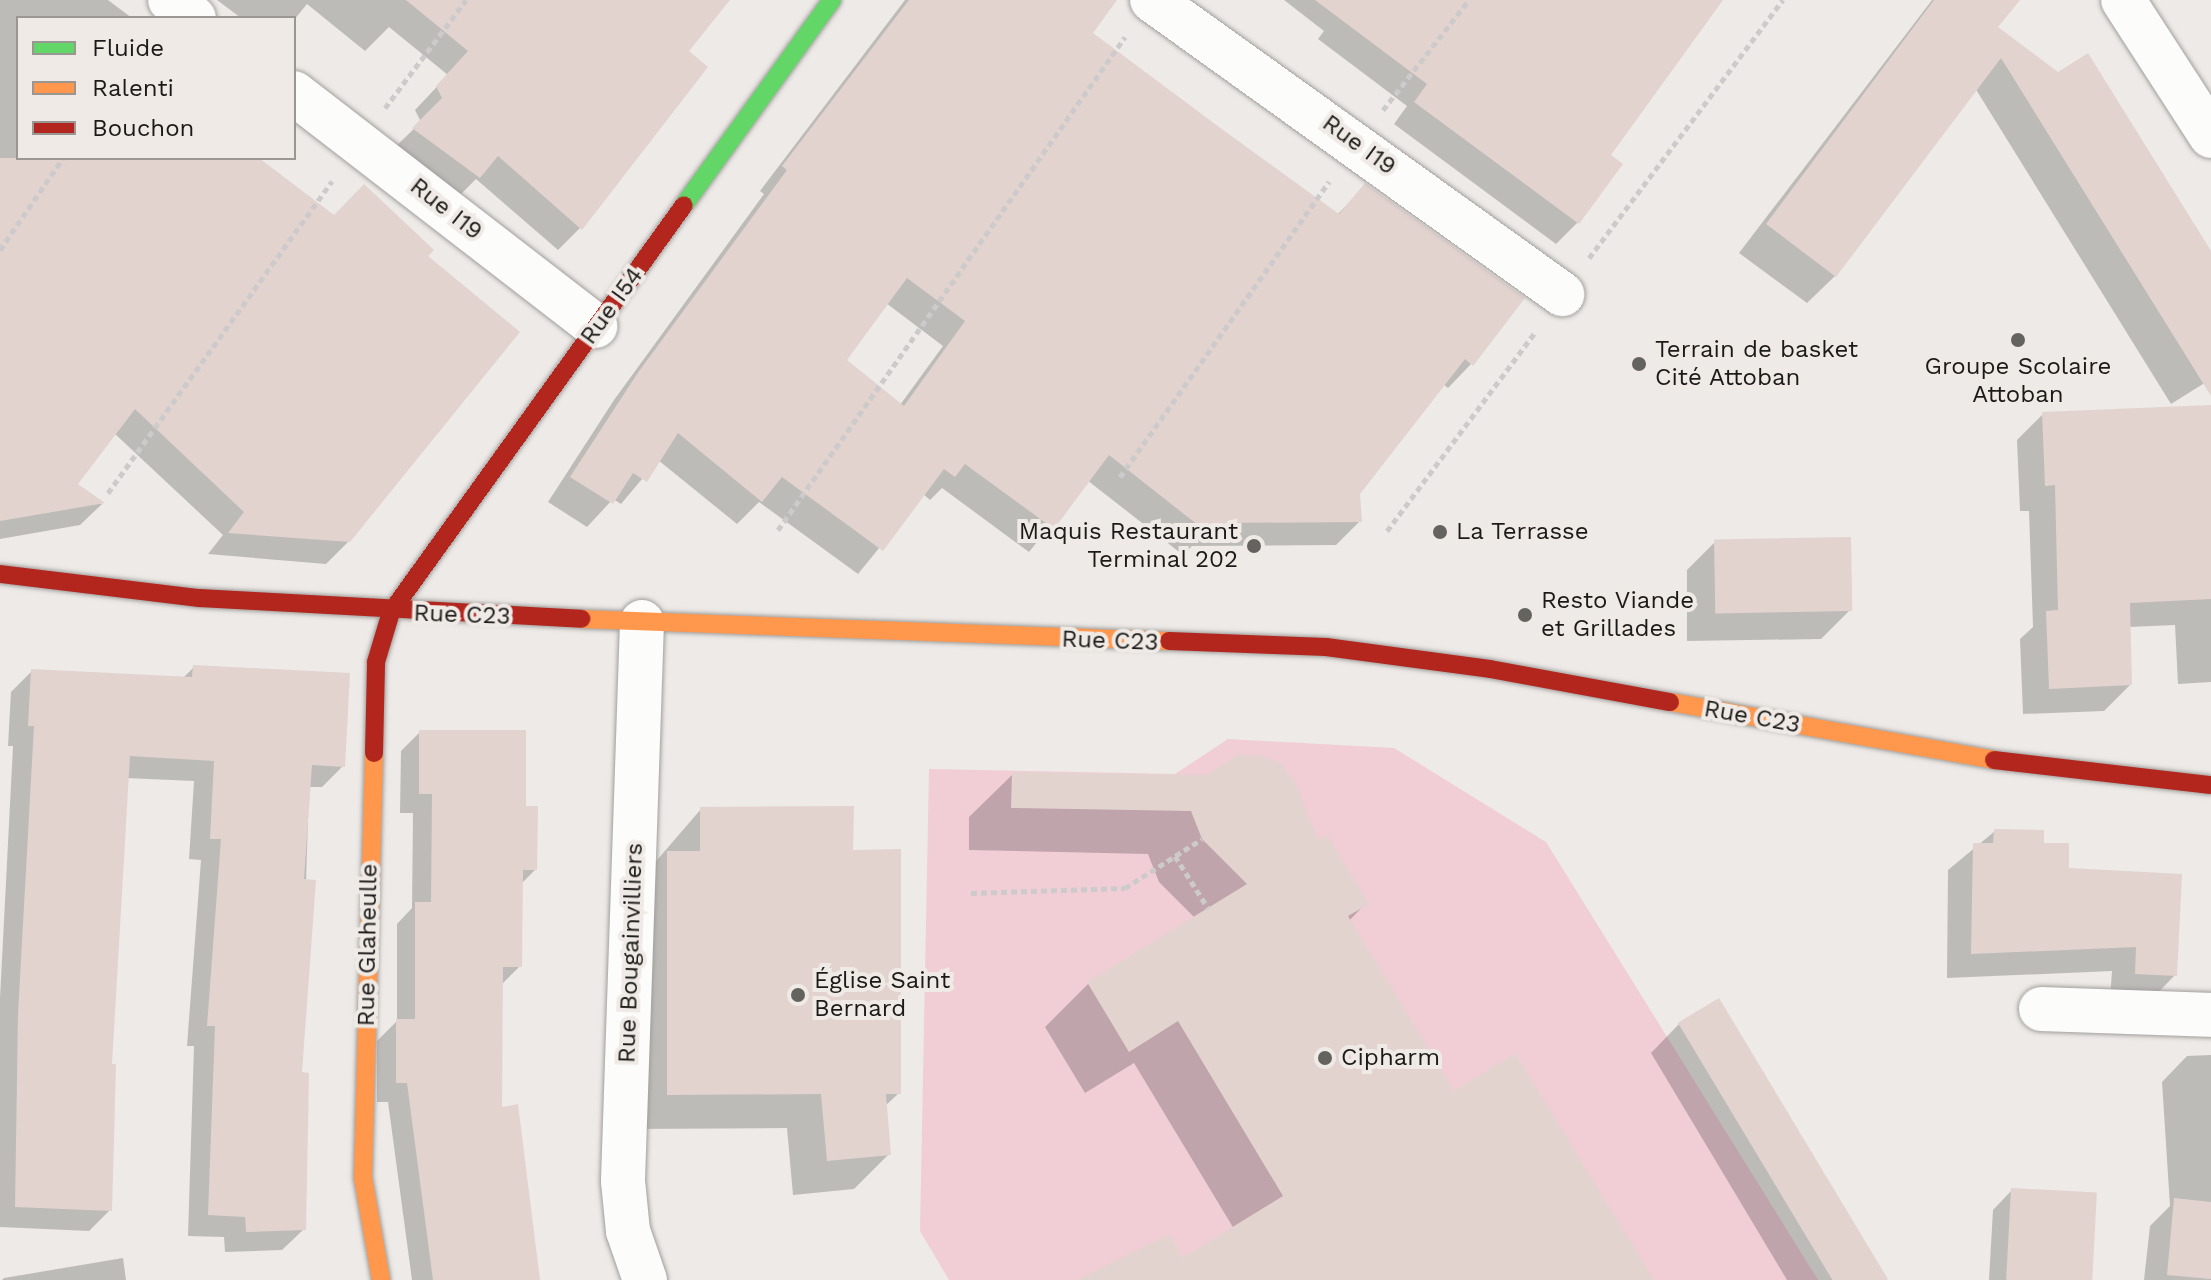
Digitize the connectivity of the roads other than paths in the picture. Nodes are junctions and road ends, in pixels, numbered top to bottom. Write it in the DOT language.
graph roads {
  1 [pos="170,0"];
  2 [pos="832,0"];
  3 [pos="2123,0"];
  4 [pos="1142,13"];
  5 [pos="191,16"];
  6 [pos="296,95"];
  7 [pos="2211,136"];
  8 [pos="1562,294"];
  9 [pos="596,326"];
  10 [pos="0,574"];
  11 [pos="391,612"];
  12 [pos="642,622"];
  13 [pos="2211,785"];
  14 [pos="2041,1009"];
  15 [pos="2211,1015"];
  16 [pos="381,1280"];
  17 [pos="645,1280"];
  1 -- 5 [label="street"];
  2 -- 9 [label="street, Rue I54"];
  3 -- 7 [label="street"];
  4 -- 8 [label="street, Rue I19"];
  6 -- 9 [label="street, Rue I19"];
  9 -- 11 [label="street, Rue I54"];
  10 -- 11 [label="street, Rue C23"];
  11 -- 12 [label="street, Rue C23"];
  11 -- 16 [label="street, Rue Glaheulle"];
  12 -- 13 [label="street, Rue C23"];
  12 -- 17 [label="street, Rue Bougainvilliers"];
  14 -- 15 [label="street"];
}
